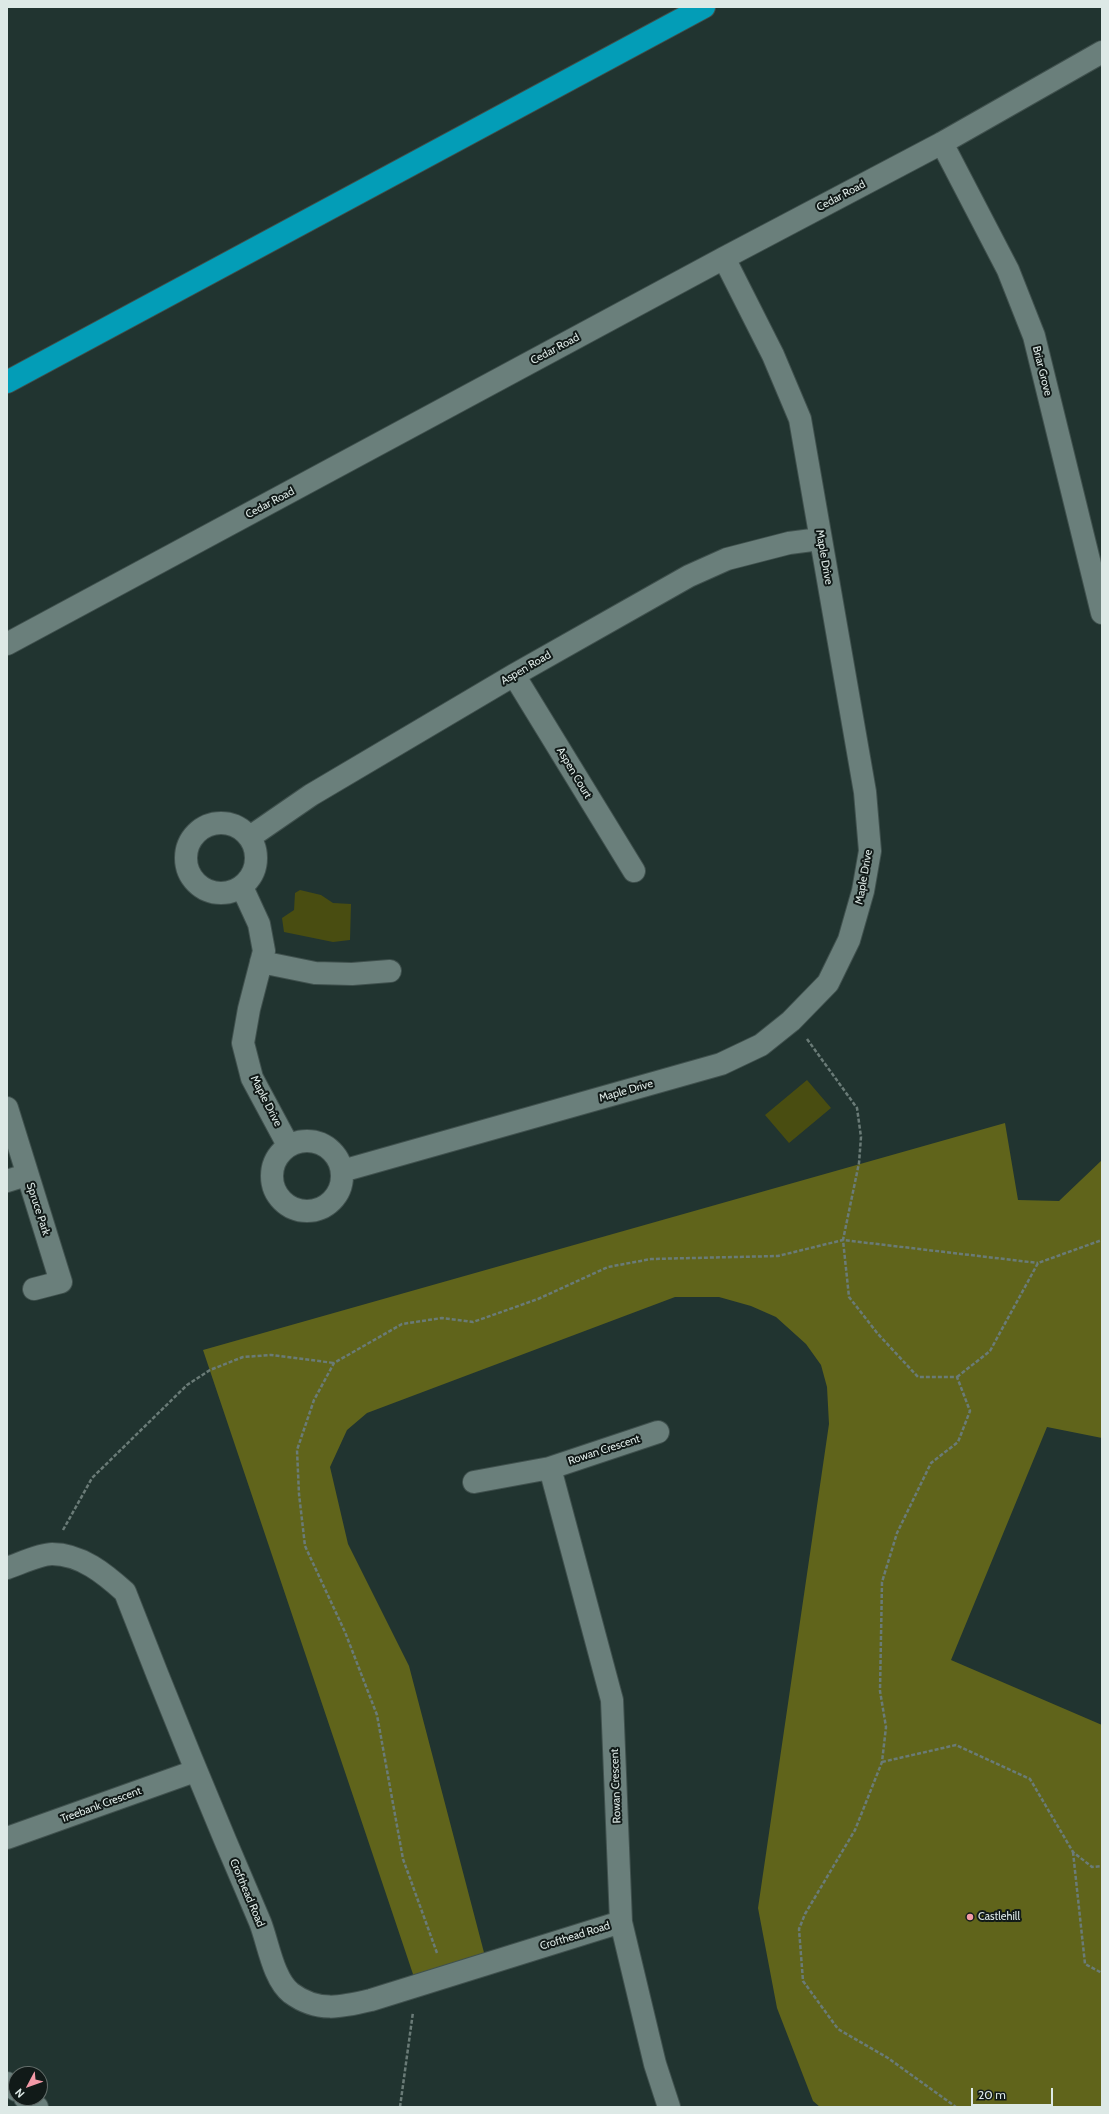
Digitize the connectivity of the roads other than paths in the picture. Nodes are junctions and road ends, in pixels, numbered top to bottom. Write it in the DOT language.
graph roads {
  1 [pos="704,7"];
  2 [pos="1102,52"];
  3 [pos="942,143"];
  4 [pos="724,258"];
  5 [pos="7,382"];
  6 [pos="820,539"];
  7 [pos="1102,613"];
  8 [pos="7,644"];
  9 [pos="514,675"];
  10 [pos="250,837"];
  11 [pos="634,871"];
  12 [pos="242,887"];
  13 [pos="261,962"];
  14 [pos="390,971"];
  15 [pos="7,1108"];
  16 [pos="288,1146"];
  17 [pos="342,1171"];
  18 [pos="17,1178"];
  19 [pos="34,1289"];
  20 [pos="658,1432"];
  21 [pos="550,1468"];
  22 [pos="474,1482"];
  23 [pos="7,1568"];
  24 [pos="195,1771"];
  25 [pos="7,1838"];
  26 [pos="621,1922"];
  27 [pos="669,2107"];
  1 -- 5 [label="highway"];
  2 -- 3 [label="street, Cedar Road"];
  3 -- 4 [label="street, Cedar Road"];
  3 -- 7 [label="street, Briar Grove"];
  4 -- 6 [label="street, Maple Drive"];
  4 -- 8 [label="street, Cedar Road"];
  6 -- 9 [label="street, Aspen Road"];
  6 -- 17 [label="street, Maple Drive"];
  9 -- 10 [label="street, Aspen Road"];
  9 -- 11 [label="street, Aspen Court"];
  10 -- 12 [label="street"];
  10 -- 12 [label="street"];
  12 -- 13 [label="street, Maple Drive"];
  13 -- 14 [label="street"];
  13 -- 16 [label="street, Maple Drive"];
  15 -- 18 [label="street, Spruce Park"];
  16 -- 17 [label="street"];
  16 -- 17 [label="street"];
  18 -- 19 [label="street, Spruce Park"];
  20 -- 21 [label="street, Rowan Crescent"];
  21 -- 22 [label="street, Rowan Crescent"];
  21 -- 26 [label="street, Rowan Crescent"];
  23 -- 24 [label="street, Crofthead Road"];
  24 -- 25 [label="street, Treebank Crescent"];
  24 -- 26 [label="street, Crofthead Road"];
  26 -- 27 [label="street, Rowan Crescent"];
}
